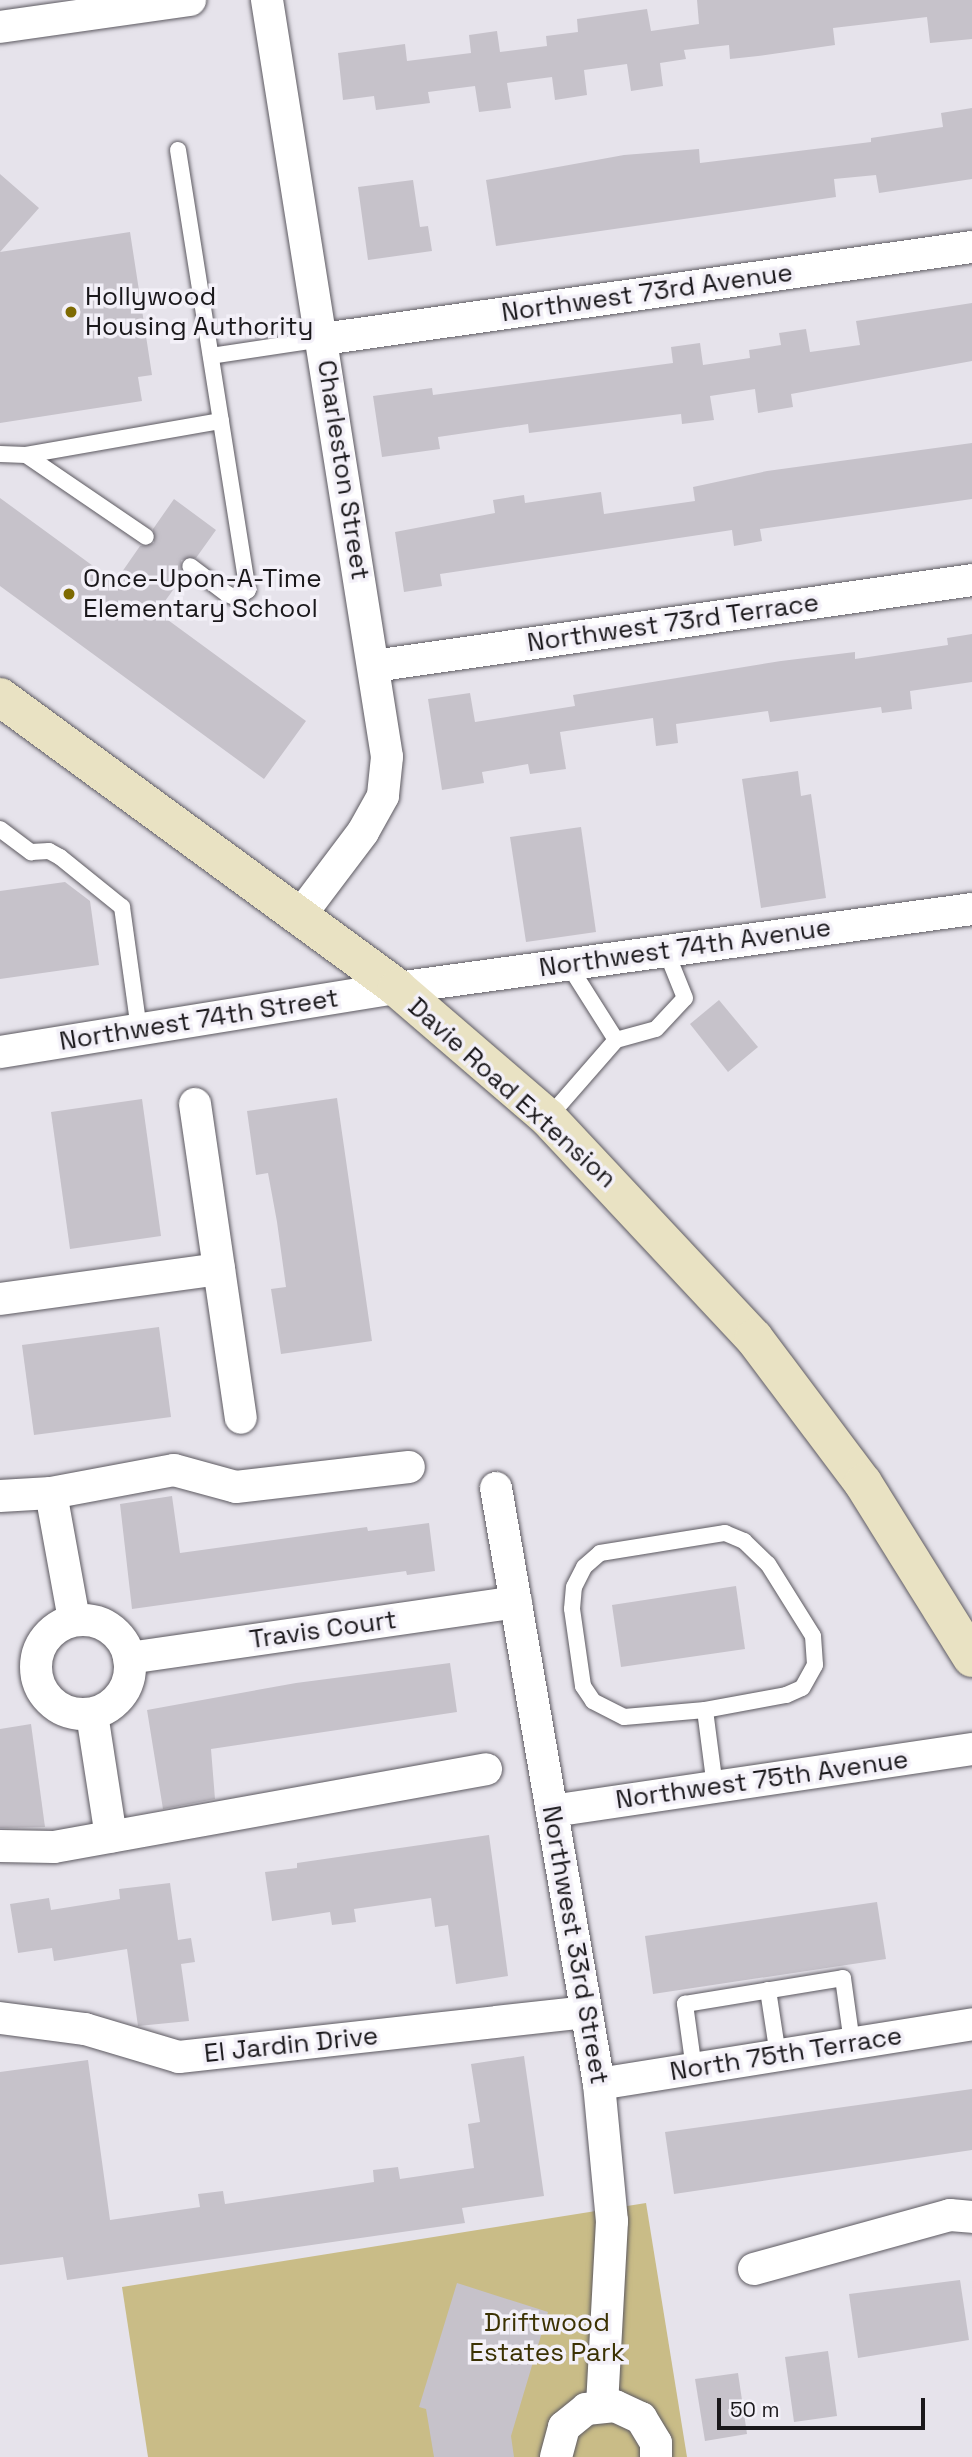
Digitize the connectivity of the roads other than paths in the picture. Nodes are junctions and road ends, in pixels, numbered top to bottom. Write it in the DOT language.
graph roads {
  1 [pos="190,0"];
  2 [pos="267,0"];
  3 [pos="0,27"];
  4 [pos="178,150"];
  5 [pos="972,247"];
  6 [pos="323,339"];
  7 [pos="211,356"];
  8 [pos="221,421"];
  9 [pos="0,454"];
  10 [pos="26,455"];
  11 [pos="146,537"];
  12 [pos="190,566"];
  13 [pos="972,580"];
  14 [pos="374,666"];
  15 [pos="0,697"];
  16 [pos="0,829"];
  17 [pos="972,909"];
  18 [pos="299,916"];
  19 [pos="666,951"];
  20 [pos="568,964"];
  21 [pos="397,988"];
  22 [pos="139,1030"];
  23 [pos="617,1040"];
  24 [pos="0,1052"];
  25 [pos="195,1104"];
  26 [pos="548,1118"];
  27 [pos="219,1269"];
  28 [pos="0,1299"];
  29 [pos="241,1418"];
  30 [pos="409,1467"];
  31 [pos="496,1489"];
  32 [pos="51,1493"];
  33 [pos="0,1496"];
  34 [pos="516,1602"];
  35 [pos="74,1620"];
  36 [pos="130,1658"];
  37 [pos="972,1658"];
  38 [pos="705,1710"];
  39 [pos="92,1714"];
  40 [pos="972,1748"];
  41 [pos="486,1769"];
  42 [pos="715,1787"];
  43 [pos="552,1811"];
  44 [pos="111,1837"];
  45 [pos="0,1846"];
  46 [pos="768,1990"];
  47 [pos="586,2012"];
  48 [pos="0,2018"];
  49 [pos="972,2024"];
  50 [pos="852,2043"];
  51 [pos="778,2055"];
  52 [pos="694,2069"];
  53 [pos="599,2084"];
  54 [pos="972,2217"];
  55 [pos="754,2269"];
  56 [pos="601,2406"];
  57 [pos="556,2457"];
  58 [pos="656,2457"];
  1 -- 3 [label="street"];
  2 -- 6 [label="street, Charleston Street"];
  4 -- 7 [label="lane"];
  5 -- 6 [label="street, Northwest 73rd Avenue"];
  6 -- 7 [label="lane"];
  6 -- 14 [label="street, Charleston Street"];
  7 -- 8 [label="lane"];
  8 -- 10 [label="lane"];
  8 -- 12 [label="lane"];
  9 -- 10 [label="lane"];
  10 -- 11 [label="lane"];
  13 -- 14 [label="street, Northwest 73rd Terrace"];
  14 -- 18 [label="street, Charleston Street"];
  15 -- 18 [label="main road, Davie Road Extension"];
  16 -- 22 [label="lane"];
  17 -- 19 [label="street, Northwest 74th Avenue"];
  18 -- 21 [label="main road, Davie Road Extension"];
  19 -- 20 [label="street, Northwest 74th Avenue"];
  19 -- 23 [label="lane"];
  20 -- 21 [label="street, Northwest 74th Avenue"];
  20 -- 23 [label="lane"];
  21 -- 22 [label="street, Northwest 74th Street"];
  21 -- 26 [label="main road, Davie Road Extension"];
  22 -- 24 [label="street, Northwest 74th Street"];
  23 -- 26 [label="lane"];
  25 -- 27 [label="street"];
  26 -- 37 [label="main road, Davie Road Extension"];
  27 -- 28 [label="street"];
  27 -- 29 [label="street"];
  30 -- 32 [label="street"];
  31 -- 34 [label="street, Northwest 33rd Street"];
  32 -- 33 [label="street"];
  32 -- 35 [label="street"];
  34 -- 36 [label="street, Travis Court"];
  34 -- 43 [label="street, Northwest 33rd Street"];
  35 -- 36 [label="street"];
  35 -- 39 [label="street"];
  36 -- 39 [label="street"];
  38 -- 38 [label="lane"];
  38 -- 42 [label="lane"];
  39 -- 44 [label="street"];
  40 -- 42 [label="street, Northwest 75th Avenue"];
  41 -- 44 [label="street"];
  42 -- 43 [label="street, Northwest 75th Avenue"];
  43 -- 47 [label="street, Northwest 33rd Street"];
  44 -- 45 [label="street"];
  46 -- 50 [label="lane"];
  46 -- 51 [label="lane"];
  46 -- 52 [label="lane"];
  47 -- 48 [label="street, El Jardin Drive"];
  47 -- 53 [label="street, Northwest 33rd Street"];
  49 -- 50 [label="street, North 75th Terrace"];
  50 -- 51 [label="street, North 75th Terrace"];
  51 -- 52 [label="street, North 75th Terrace"];
  52 -- 53 [label="street, North 75th Terrace"];
  53 -- 56 [label="street, Northwest 33rd Street"];
  54 -- 55 [label="street"];
  56 -- 57 [label="street"];
  56 -- 58 [label="street"];
}
